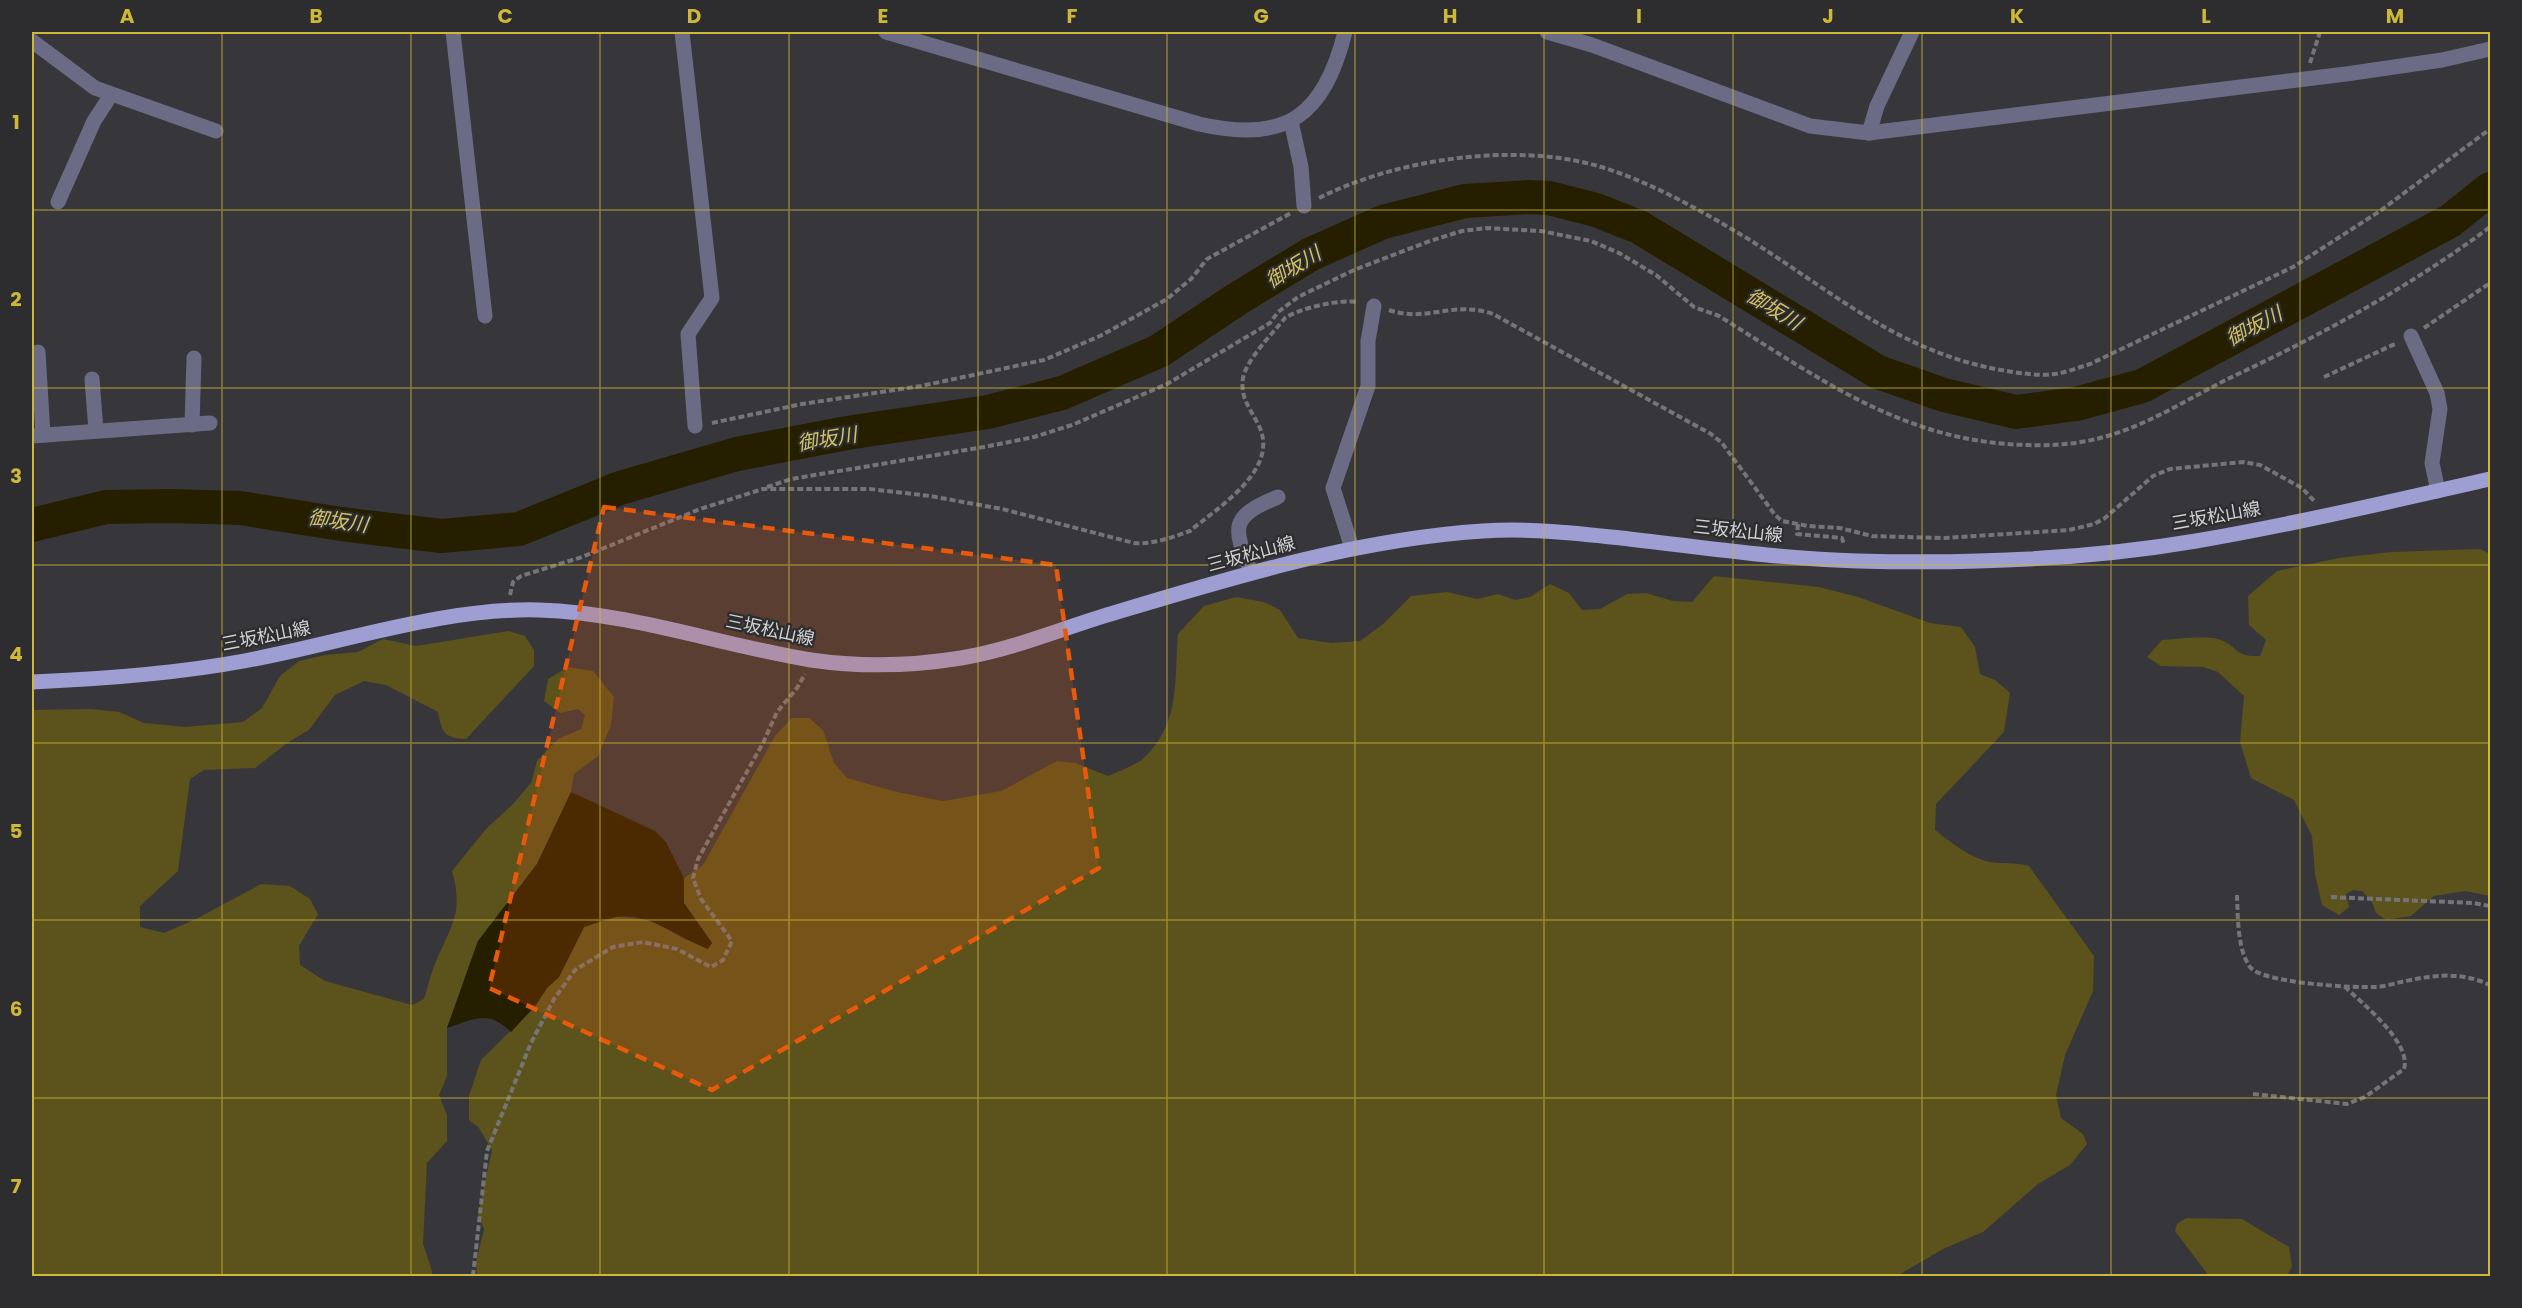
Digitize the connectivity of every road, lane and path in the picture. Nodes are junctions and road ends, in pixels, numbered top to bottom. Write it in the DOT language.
graph roads {
  1 [pos="453,32"];
  2 [pos="682,32"];
  3 [pos="886,32"];
  4 [pos="1345,32"];
  5 [pos="1546,32"];
  6 [pos="1912,32"];
  7 [pos="2320,32"];
  8 [pos="32,41"];
  9 [pos="2490,49"];
  10 [pos="2311,79"];
  11 [pos="111,95"];
  12 [pos="1291,121"];
  13 [pos="2490,129"];
  14 [pos="216,131"];
  15 [pos="1869,133"];
  16 [pos="58,202"];
  17 [pos="1304,206"];
  18 [pos="2490,227"];
  19 [pos="1374,306"];
  20 [pos="485,316"];
  21 [pos="2411,336"];
  22 [pos="38,352"];
  23 [pos="194,358"];
  24 [pos="92,379"];
  25 [pos="210,423"];
  26 [pos="192,425"];
  27 [pos="695,426"];
  28 [pos="96,431"];
  29 [pos="37,435"];
  30 [pos="2490,479"];
  31 [pos="763,489"];
  32 [pos="2438,491"];
  33 [pos="1278,497"];
  34 [pos="2325,515"];
  35 [pos="1798,524"];
  36 [pos="1352,548"];
  37 [pos="1849,561"];
  38 [pos="1251,572"];
  39 [pos="506,610"];
  40 [pos="812,660"];
  41 [pos="32,682"];
  42 [pos="2237,895"];
  43 [pos="2331,897"];
  44 [pos="2490,906"];
  45 [pos="2490,985"];
  46 [pos="2344,986"];
  47 [pos="2253,1094"];
  48 [pos="473,1276"];
  1 -- 20 [label="street"];
  2 -- 27 [label="street"];
  3 -- 12 [label="street"];
  4 -- 12 [label="street"];
  5 -- 15 [label="street"];
  6 -- 15 [label="street"];
  7 -- 10 [label="path"];
  8 -- 11 [label="street"];
  9 -- 10 [label="street"];
  10 -- 15 [label="street"];
  11 -- 14 [label="street"];
  11 -- 16 [label="street"];
  12 -- 17 [label="street"];
  13 -- 17 [label="path"];
  17 -- 27 [label="path"];
  18 -- 31 [label="path"];
  19 -- 31 [label="path"];
  19 -- 35 [label="path"];
  19 -- 36 [label="street"];
  21 -- 32 [label="street"];
  22 -- 29 [label="street"];
  23 -- 26 [label="street"];
  24 -- 28 [label="street"];
  25 -- 26 [label="street"];
  26 -- 28 [label="street"];
  28 -- 29 [label="street"];
  30 -- 32 [label="main road, 三坂松山線"];
  31 -- 39 [label="path"];
  32 -- 34 [label="main road, 三坂松山線"];
  33 -- 38 [label="street"];
  34 -- 35 [label="path"];
  34 -- 37 [label="main road, 三坂松山線"];
  35 -- 37 [label="path"];
  36 -- 37 [label="main road, 三坂松山線"];
  36 -- 38 [label="main road, 三坂松山線"];
  38 -- 40 [label="main road, 三坂松山線"];
  39 -- 40 [label="main road, 三坂松山線"];
  39 -- 41 [label="main road, 三坂松山線"];
  40 -- 48 [label="path"];
  42 -- 46 [label="path"];
  43 -- 44 [label="path"];
  45 -- 46 [label="path"];
  46 -- 47 [label="path"];
}
